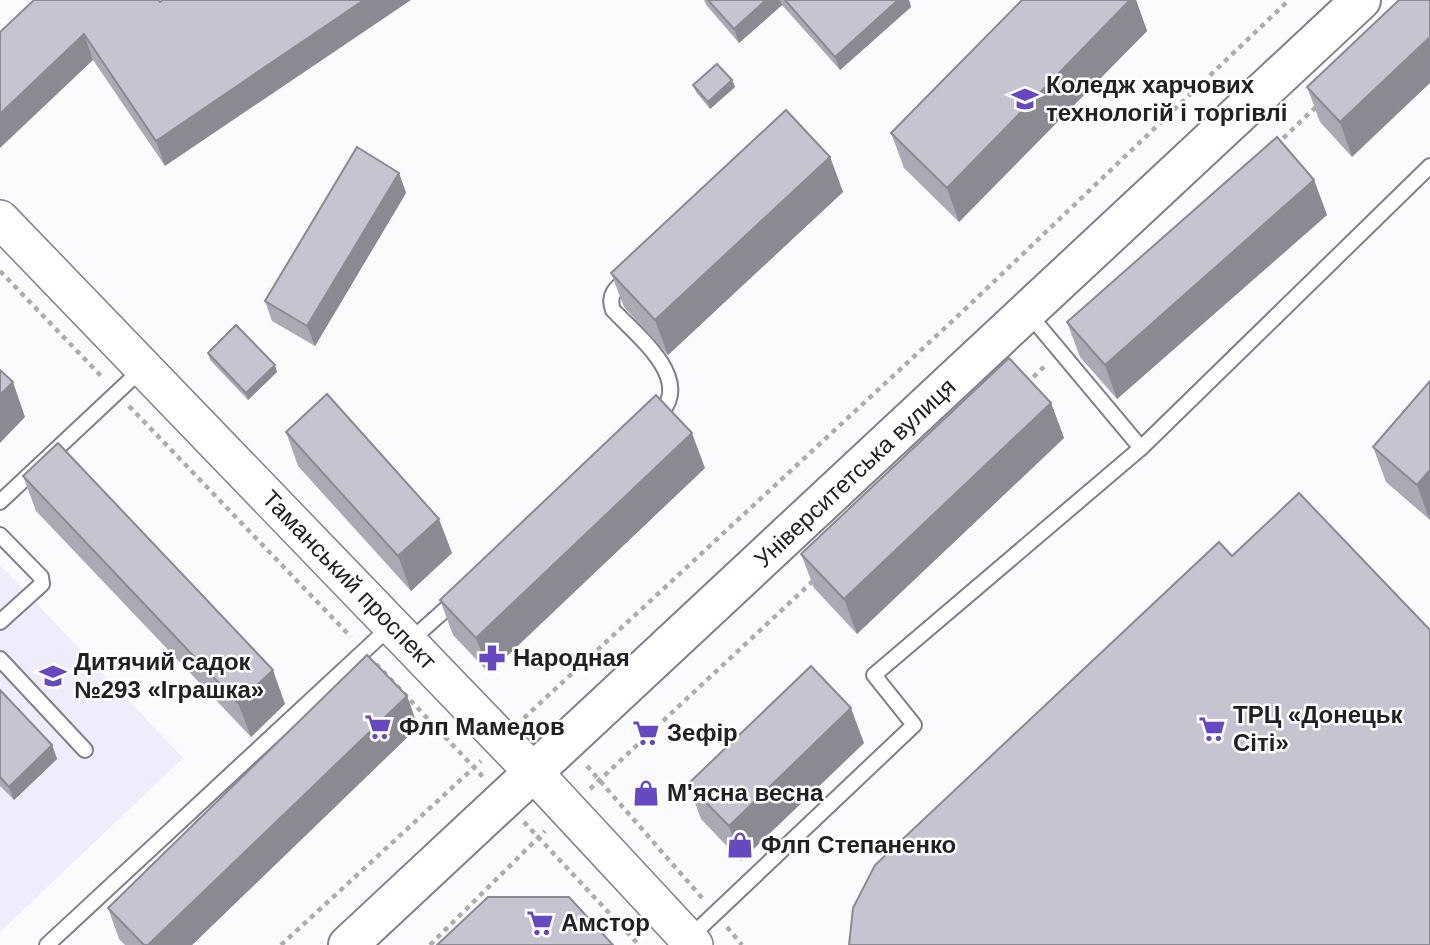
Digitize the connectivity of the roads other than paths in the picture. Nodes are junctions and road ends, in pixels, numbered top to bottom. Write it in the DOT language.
graph roads {
  1 [pos="1362,0"];
  2 [pos="1430,166"];
  3 [pos="0,219"];
  4 [pos="644,264"];
  5 [pos="1027,312"];
  6 [pos="144,367"];
  7 [pos="641,432"];
  8 [pos="1141,448"];
  9 [pos="0,502"];
  10 [pos="0,535"];
  11 [pos="469,587"];
  12 [pos="0,622"];
  13 [pos="400,634"];
  14 [pos="0,659"];
  15 [pos="85,750"];
  16 [pos="534,773"];
  17 [pos="691,942"];
  18 [pos="47,945"];
  19 [pos="348,945"];
  1 -- 5 [label="main road, Університетська вулиця"];
  2 -- 8 [label="lane"];
  3 -- 6 [label="street, Таманський проспект"];
  4 -- 7 [label="lane"];
  5 -- 8 [label="lane"];
  5 -- 16 [label="main road, Університетська вулиця"];
  6 -- 9 [label="lane"];
  6 -- 13 [label="street, Таманський проспект"];
  8 -- 17 [label="lane"];
  10 -- 12 [label="lane"];
  11 -- 13 [label="lane"];
  13 -- 16 [label="street, Таманський проспект"];
  13 -- 18 [label="lane"];
  14 -- 15 [label="lane"];
  16 -- 17 [label="street, Таманський проспект"];
  16 -- 19 [label="main road, Університетська вулиця"];
}
